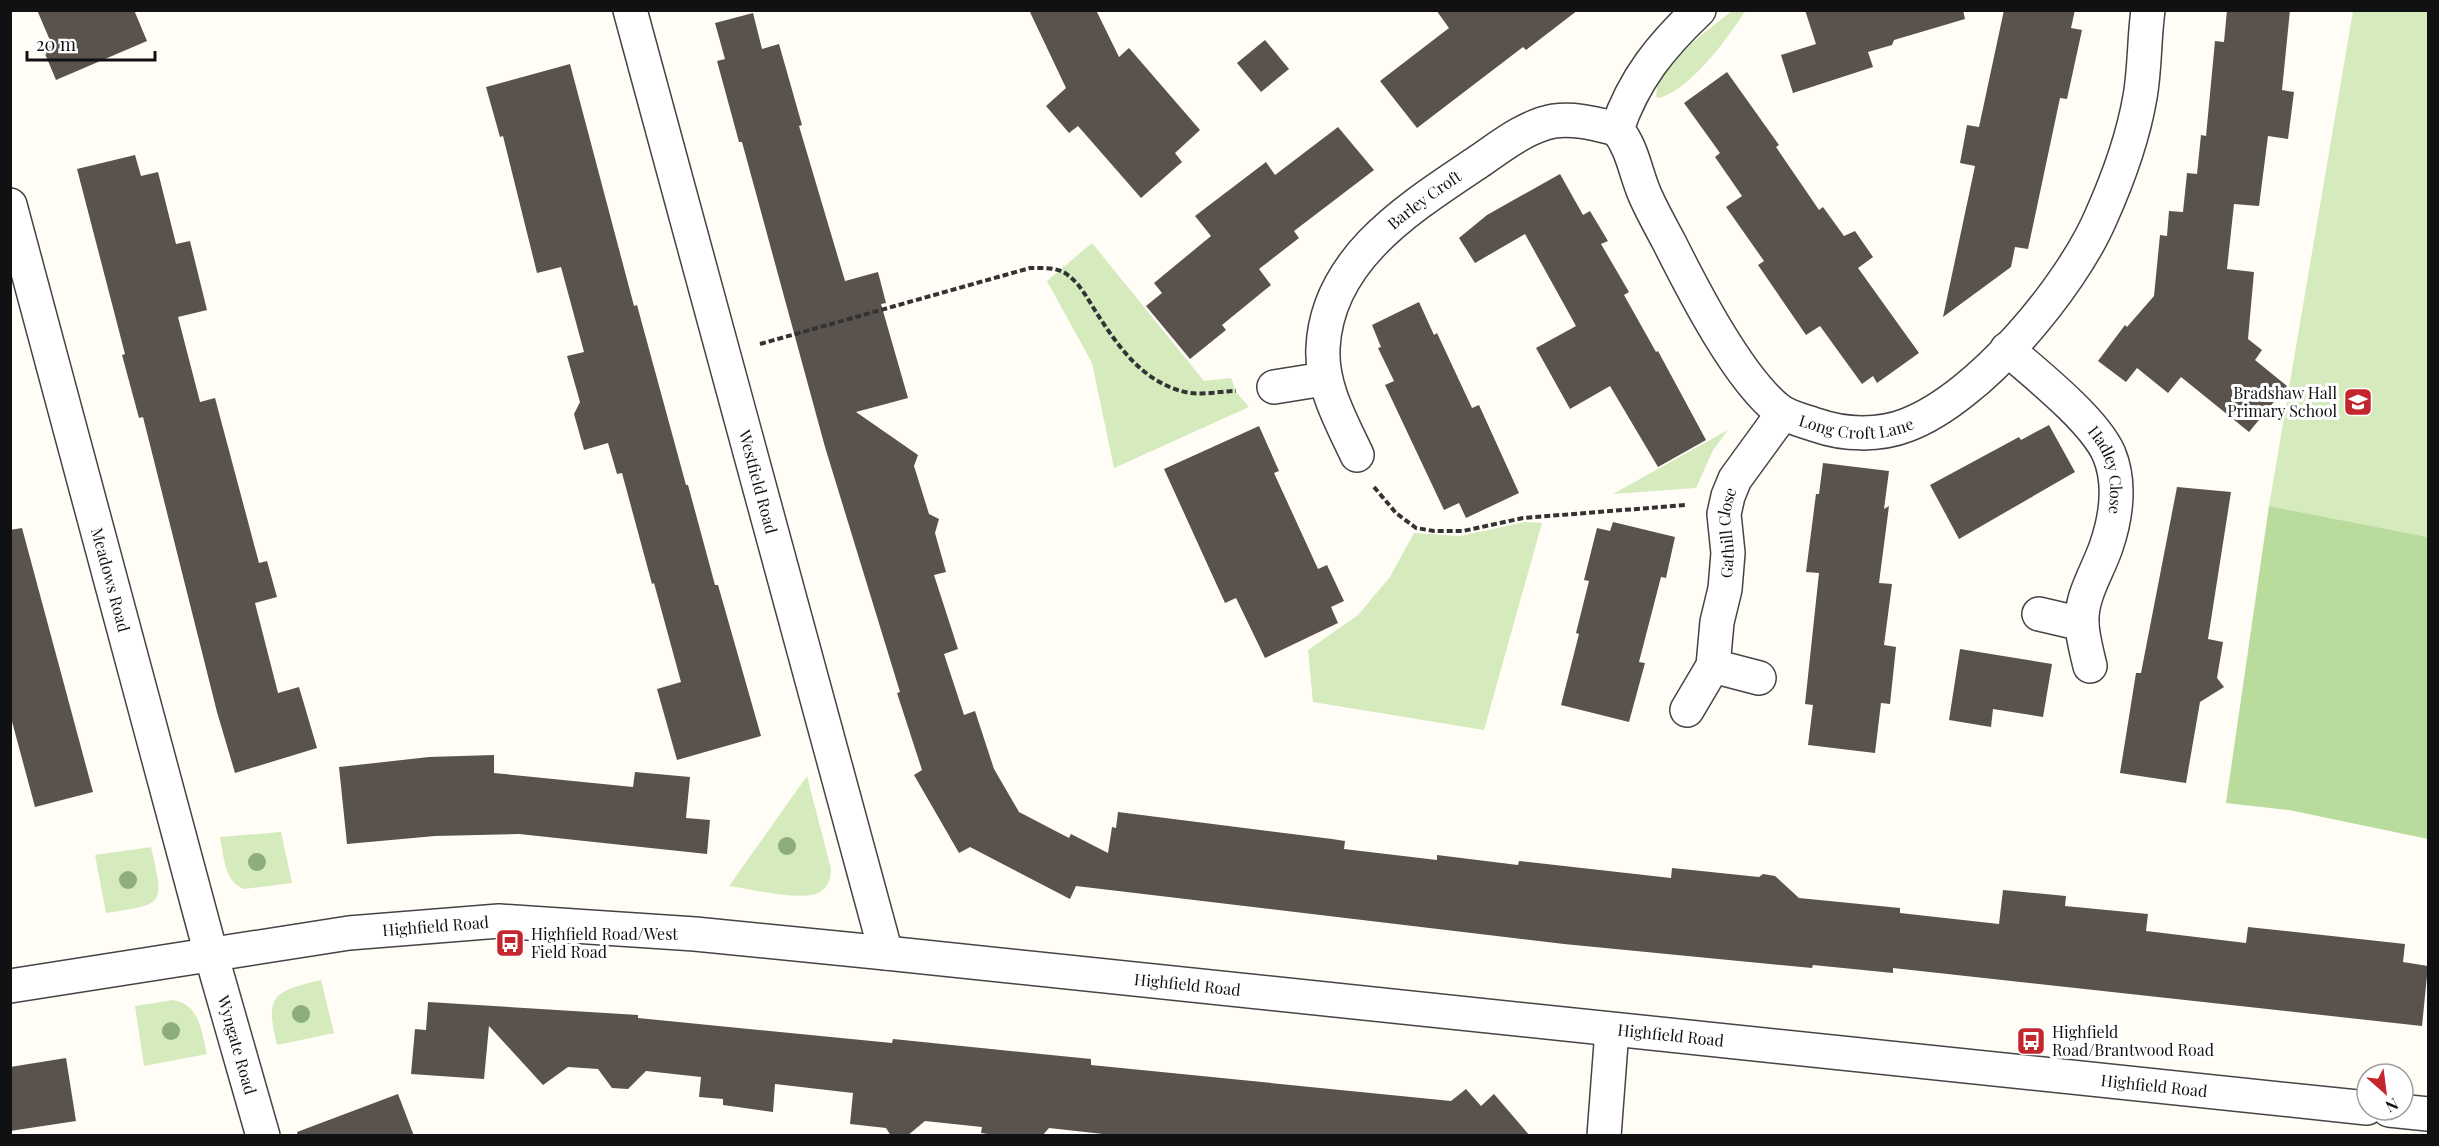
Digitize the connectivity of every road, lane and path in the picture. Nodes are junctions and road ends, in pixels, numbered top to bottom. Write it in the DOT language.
graph roads {
  1 [pos="630,10"];
  2 [pos="1699,10"];
  3 [pos="2148,10"];
  4 [pos="1617,129"];
  5 [pos="10,205"];
  6 [pos="753,346"];
  7 [pos="2007,349"];
  8 [pos="1324,379"];
  9 [pos="1274,387"];
  10 [pos="1240,390"];
  11 [pos="1782,413"];
  12 [pos="1363,468"];
  13 [pos="1696,505"];
  14 [pos="2039,614"];
  15 [pos="2082,624"];
  16 [pos="1713,666"];
  17 [pos="2090,666"];
  18 [pos="1759,678"];
  19 [pos="1687,710"];
  20 [pos="886,953"];
  21 [pos="211,954"];
  22 [pos="10,986"];
  23 [pos="1612,1030"];
  24 [pos="2355,1107"];
  25 [pos="263,1136"];
  26 [pos="1604,1136"];
  1 -- 20 [label="street, Westfield Road"];
  2 -- 4 [label="street"];
  3 -- 7 [label="street, Long Croft Lane"];
  4 -- 8 [label="street, Barley Croft"];
  4 -- 11 [label="street, Long Croft Lane"];
  5 -- 21 [label="street, Meadows Road"];
  6 -- 10 [label="path"];
  7 -- 11 [label="street, Long Croft Lane"];
  7 -- 15 [label="street, Hadley Close"];
  8 -- 9 [label="street"];
  8 -- 12 [label="street, Barley Croft"];
  11 -- 16 [label="street, Gathill Close"];
  12 -- 13 [label="path"];
  14 -- 15 [label="street"];
  15 -- 17 [label="street, Hadley Close"];
  16 -- 18 [label="street"];
  16 -- 19 [label="street, Gathill Close"];
  20 -- 21 [label="street, Highfield Road"];
  20 -- 23 [label="street, Highfield Road"];
  21 -- 22 [label="street, Highfield Road"];
  21 -- 25 [label="street, Wyngate Road"];
  23 -- 24 [label="street, Highfield Road"];
  23 -- 26 [label="street"];
}
